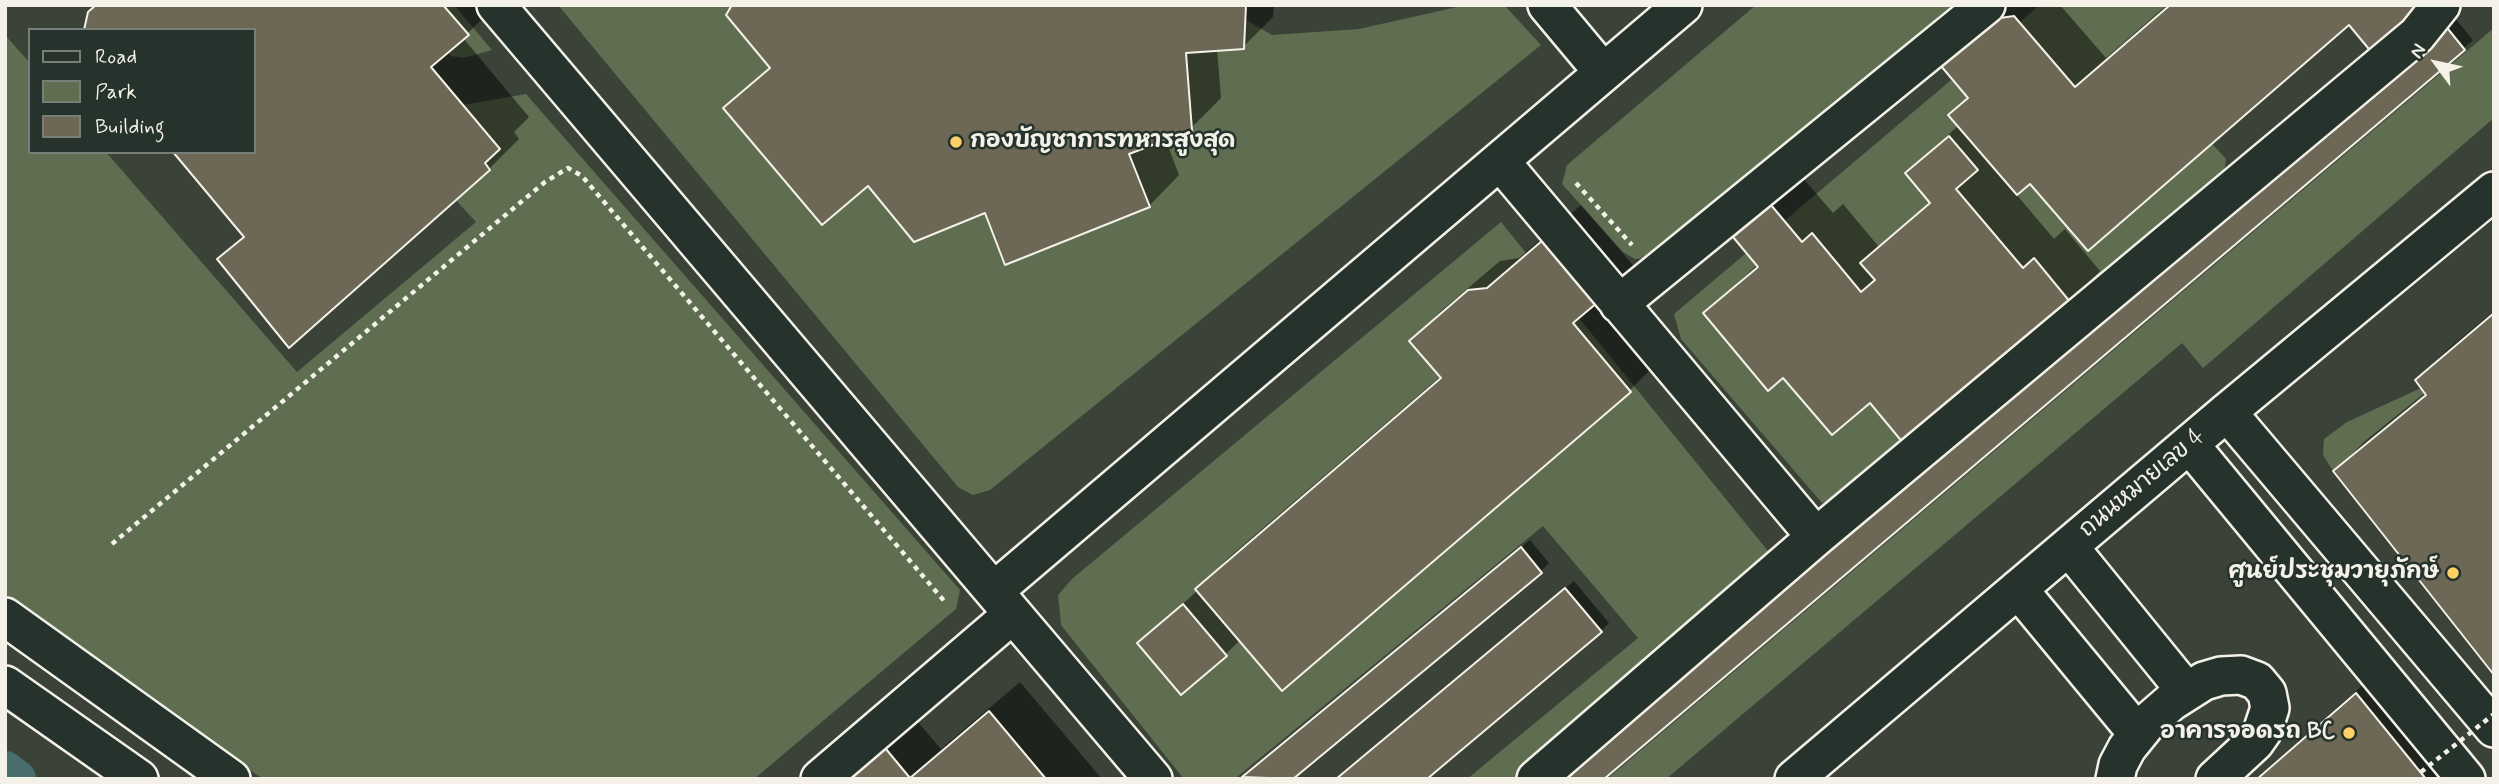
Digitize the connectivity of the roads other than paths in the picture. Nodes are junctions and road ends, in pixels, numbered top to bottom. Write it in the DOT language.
graph roads {
  1 [pos="496,5"];
  2 [pos="1547,5"];
  3 [pos="1683,5"];
  4 [pos="1986,5"];
  5 [pos="2441,5"];
  6 [pos="1603,72"];
  7 [pos="1500,161"];
  8 [pos="2494,191"];
  9 [pos="1619,304"];
  10 [pos="2227,412"];
  11 [pos="2190,445"];
  12 [pos="1816,537"];
  13 [pos="2069,547"];
  14 [pos="2018,589"];
  15 [pos="1003,603"];
  16 [pos="5,617"];
  17 [pos="5,685"];
  18 [pos="2186,691"];
  19 [pos="2494,728"];
  20 [pos="2137,733"];
  21 [pos="139,779"];
  22 [pos="231,779"];
  23 [pos="820,779"];
  24 [pos="1153,779"];
  25 [pos="1536,779"];
  26 [pos="1794,779"];
  27 [pos="2115,779"];
  28 [pos="2215,779"];
  29 [pos="2466,779"];
  1 -- 15 [label="street"];
  2 -- 6 [label="street"];
  3 -- 6 [label="street"];
  4 -- 9 [label="street"];
  5 -- 12 [label="street"];
  6 -- 7 [label="street"];
  7 -- 9 [label="street"];
  7 -- 15 [label="street"];
  8 -- 10 [label="street, ถนนหมายเลข 4"];
  9 -- 12 [label="street"];
  10 -- 11 [label="street, ถนนหมายเลข 4"];
  10 -- 19 [label="street"];
  11 -- 13 [label="street, ถนนหมายเลข 4"];
  11 -- 29 [label="street"];
  12 -- 25 [label="street"];
  13 -- 14 [label="street, ถนนหมายเลข 4"];
  13 -- 18 [label="street"];
  14 -- 20 [label="street"];
  14 -- 26 [label="street, ถนนหมายเลข 4"];
  15 -- 23 [label="street"];
  15 -- 24 [label="street"];
  16 -- 22 [label="street"];
  17 -- 21 [label="street"];
  18 -- 20 [label="street"];
  18 -- 28 [label="street"];
  20 -- 27 [label="street"];
}
